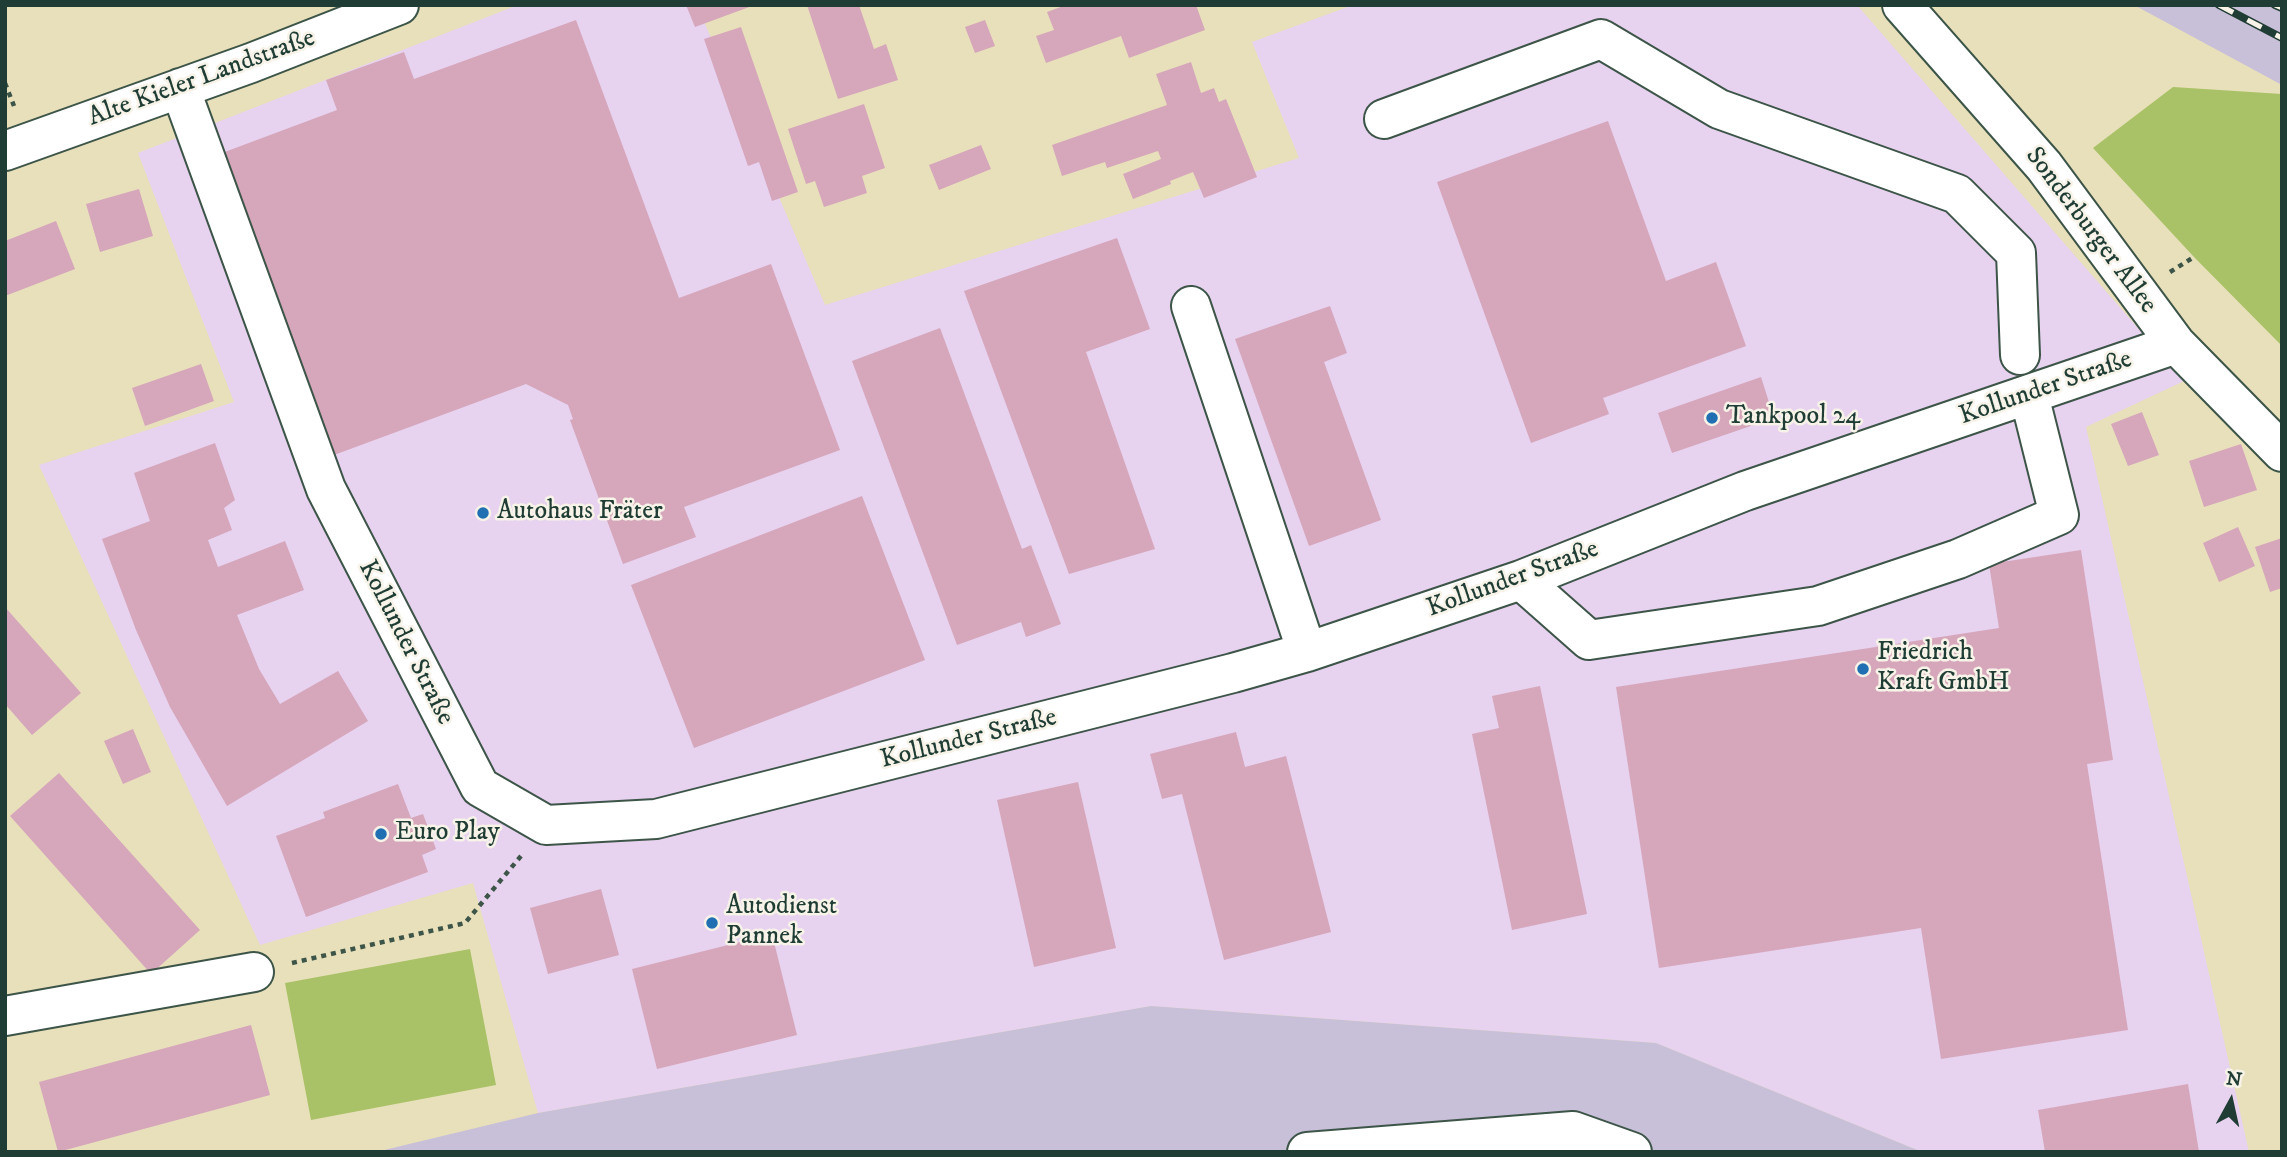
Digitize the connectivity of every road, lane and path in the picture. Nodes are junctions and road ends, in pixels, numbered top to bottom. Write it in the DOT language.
graph roads {
  1 [pos="399,5"];
  2 [pos="1902,5"];
  3 [pos="180,88"];
  4 [pos="1384,119"];
  5 [pos="5,151"];
  6 [pos="1191,306"];
  7 [pos="2176,344"];
  8 [pos="2020,355"];
  9 [pos="2029,395"];
  10 [pos="2282,452"];
  11 [pos="1521,580"];
  12 [pos="1307,652"];
  13 [pos="546,825"];
  14 [pos="254,972"];
  15 [pos="5,1016"];
  16 [pos="1307,1152"];
  17 [pos="1632,1152"];
  1 -- 3 [label="street, Alte Kieler Landstraße"];
  2 -- 7 [label="street, Sonderburger Allee"];
  3 -- 5 [label="street, Alte Kieler Landstraße"];
  3 -- 13 [label="street, Kollunder Straße"];
  4 -- 8 [label="street"];
  6 -- 12 [label="street"];
  7 -- 9 [label="street, Kollunder Straße"];
  7 -- 10 [label="street, Sonderburger Allee"];
  9 -- 11 [label="street, Kollunder Straße"];
  9 -- 11 [label="street"];
  11 -- 12 [label="street, Kollunder Straße"];
  12 -- 13 [label="street, Kollunder Straße"];
  13 -- 14 [label="path"];
  14 -- 15 [label="street"];
  16 -- 17 [label="street"];
}
